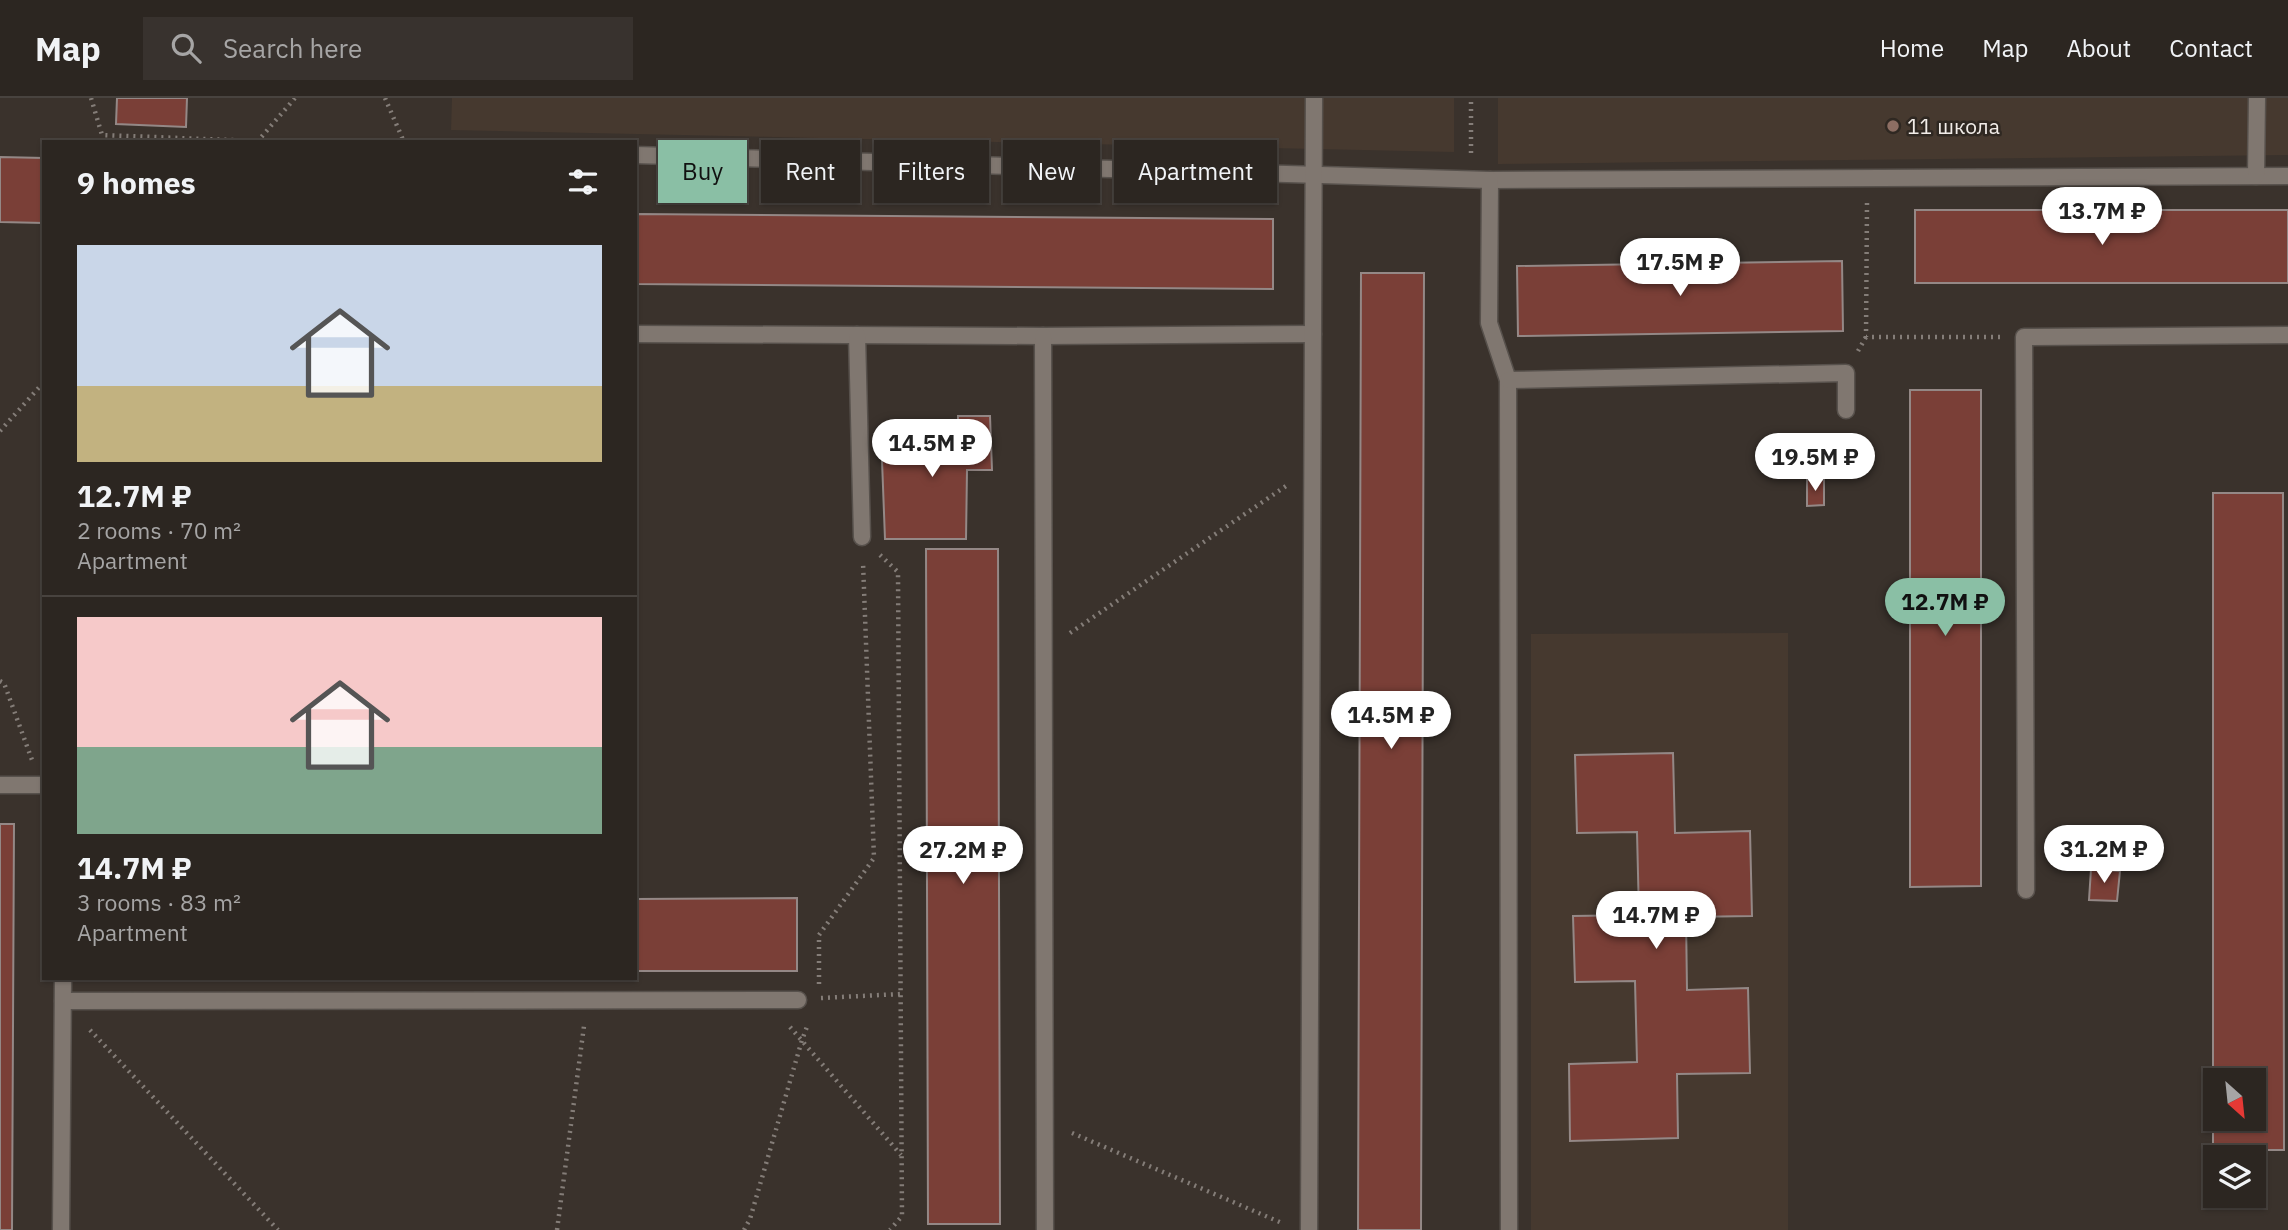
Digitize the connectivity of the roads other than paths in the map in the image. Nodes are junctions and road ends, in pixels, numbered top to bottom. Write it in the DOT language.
graph roads {
  1 [pos="1314,98"];
  2 [pos="2257,98"];
  3 [pos="637,155"];
  4 [pos="1314,174"];
  5 [pos="2256,176"];
  6 [pos="2288,176"];
  7 [pos="1490,180"];
  8 [pos="637,334"];
  9 [pos="1313,334"];
  10 [pos="857,335"];
  11 [pos="2288,335"];
  12 [pos="1043,336"];
  13 [pos="1508,380"];
  14 [pos="1846,410"];
  15 [pos="862,537"];
  16 [pos="0,785"];
  17 [pos="42,785"];
  18 [pos="2026,890"];
  19 [pos="63,980"];
  20 [pos="797,1000"];
  21 [pos="63,1002"];
  22 [pos="61,1230"];
  23 [pos="1045,1230"];
  24 [pos="1309,1230"];
  25 [pos="1509,1230"];
  1 -- 4 [label="lane"];
  2 -- 5 [label="lane"];
  3 -- 4 [label="lane"];
  4 -- 7 [label="lane"];
  4 -- 9 [label="lane"];
  5 -- 6 [label="lane"];
  5 -- 7 [label="lane"];
  7 -- 13 [label="lane"];
  8 -- 10 [label="lane"];
  9 -- 12 [label="lane"];
  9 -- 24 [label="lane"];
  10 -- 12 [label="lane"];
  10 -- 15 [label="lane"];
  11 -- 18 [label="lane"];
  12 -- 23 [label="lane"];
  13 -- 14 [label="lane"];
  13 -- 25 [label="lane"];
  16 -- 17 [label="lane"];
  19 -- 21 [label="lane"];
  20 -- 21 [label="lane"];
  21 -- 22 [label="lane"];
}
